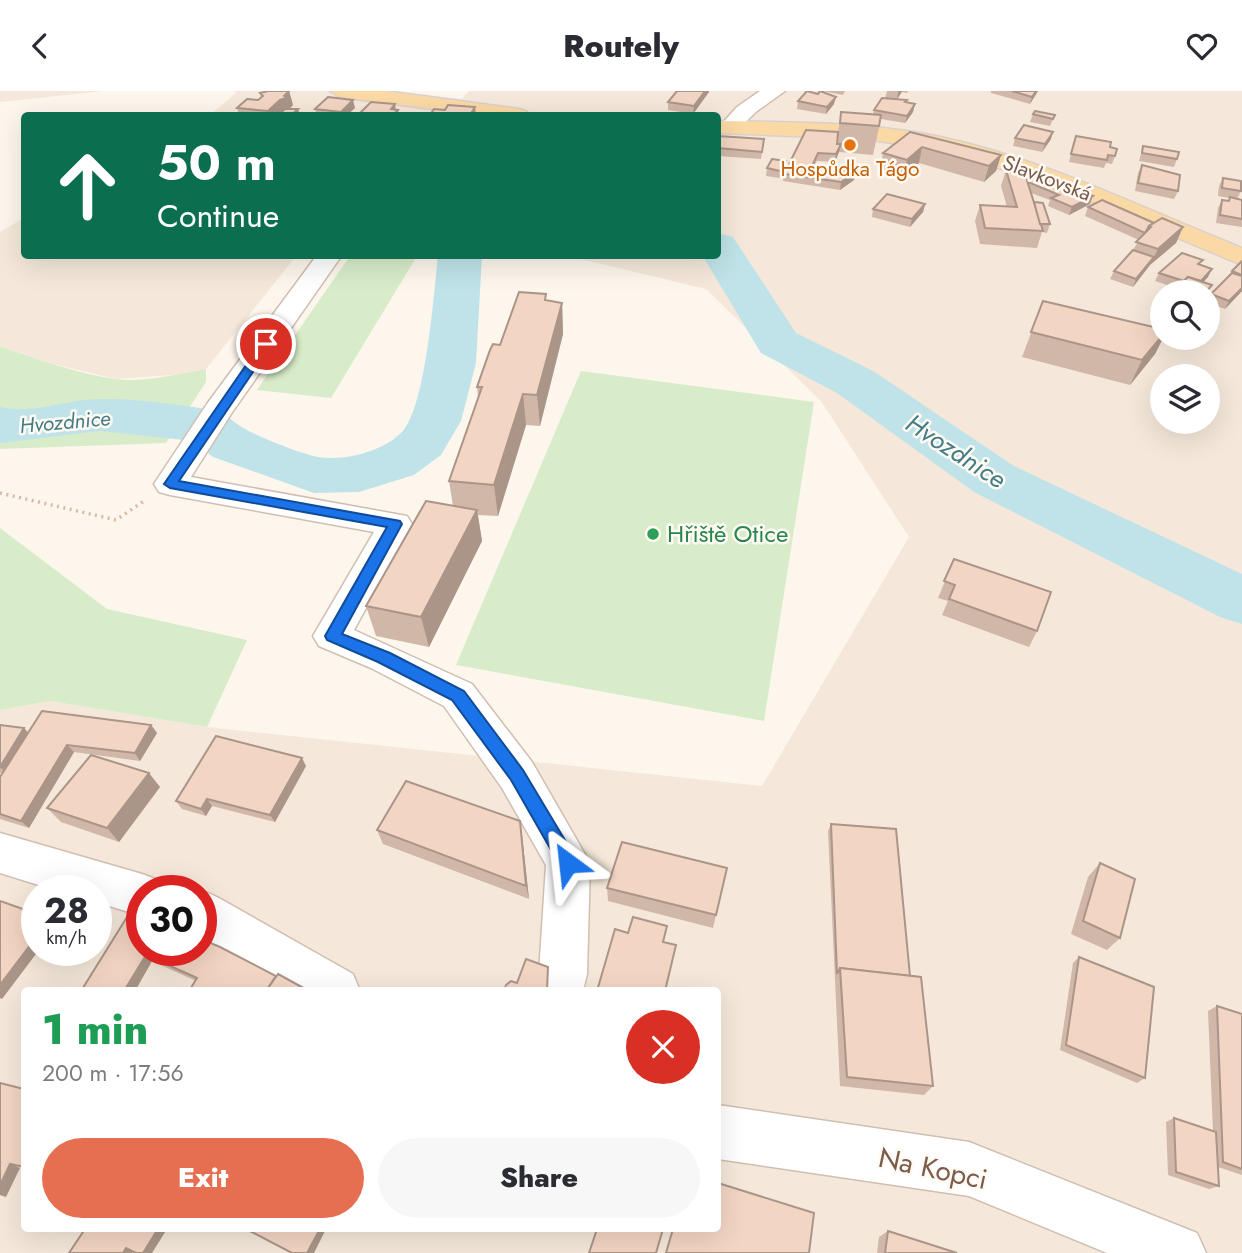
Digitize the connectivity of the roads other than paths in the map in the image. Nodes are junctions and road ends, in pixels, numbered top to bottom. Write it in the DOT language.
graph roads {
  1 [pos="340,91"];
  2 [pos="775,91"];
  3 [pos="435,111"];
  4 [pos="456,112"];
  5 [pos="723,127"];
  6 [pos="1242,257"];
  7 [pos="327,259"];
  8 [pos="0,853"];
  9 [pos="126,890"];
  10 [pos="217,921"];
  11 [pos="329,987"];
  12 [pos="559,987"];
  13 [pos="721,1132"];
  14 [pos="1178,1253"];
  1 -- 3 [label="main road"];
  2 -- 5 [label="street"];
  3 -- 4 [label="main road"];
  5 -- 6 [label="main road, Slavkovská"];
  7 -- 12 [label="street"];
  8 -- 9 [label="street"];
  10 -- 11 [label="street"];
  13 -- 14 [label="street, Na Kopci"];
}
